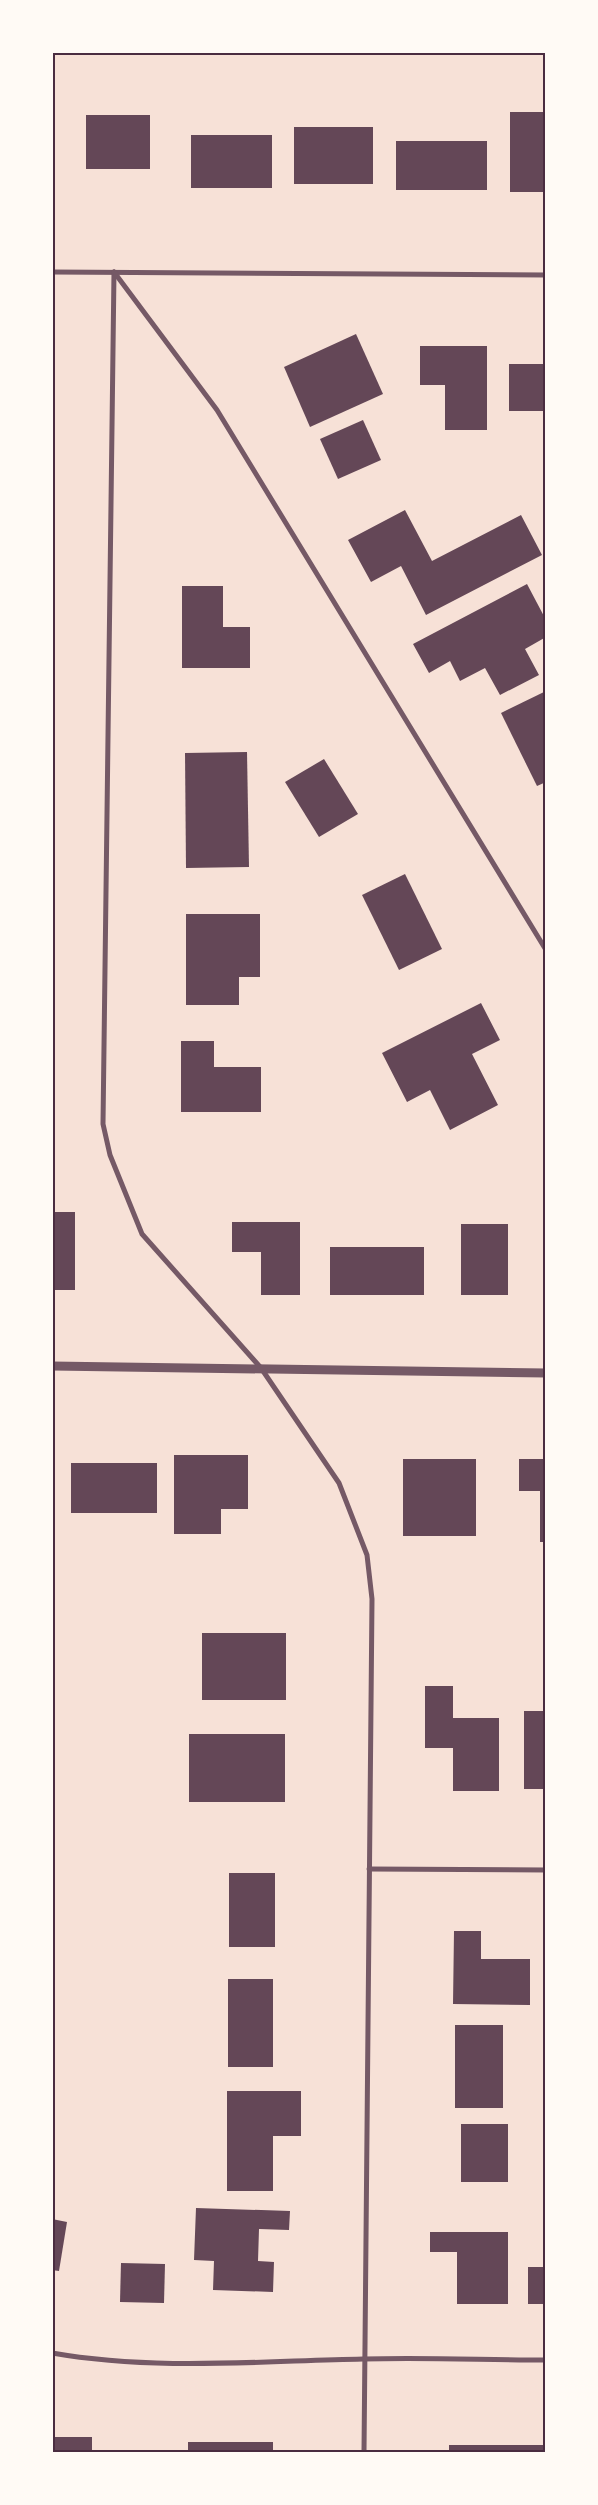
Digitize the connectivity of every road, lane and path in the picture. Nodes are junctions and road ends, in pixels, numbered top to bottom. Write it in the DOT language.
graph roads {
  1 [pos="52,272"];
  2 [pos="114,272"];
  3 [pos="546,276"];
  4 [pos="546,950"];
  5 [pos="52,1366"];
  6 [pos="261,1368"];
  7 [pos="546,1372"];
  8 [pos="369,1869"];
  9 [pos="546,1870"];
  10 [pos="52,2353"];
  11 [pos="365,2359"];
  12 [pos="546,2360"];
  13 [pos="364,2452"];
  1 -- 2 [label="street"];
  2 -- 3 [label="street"];
  2 -- 4 [label="street"];
  2 -- 6 [label="street"];
  5 -- 6 [label="street"];
  6 -- 7 [label="street"];
  6 -- 8 [label="street"];
  8 -- 9 [label="street"];
  8 -- 11 [label="street"];
  10 -- 11 [label="street"];
  11 -- 12 [label="street"];
  11 -- 13 [label="street"];
}
